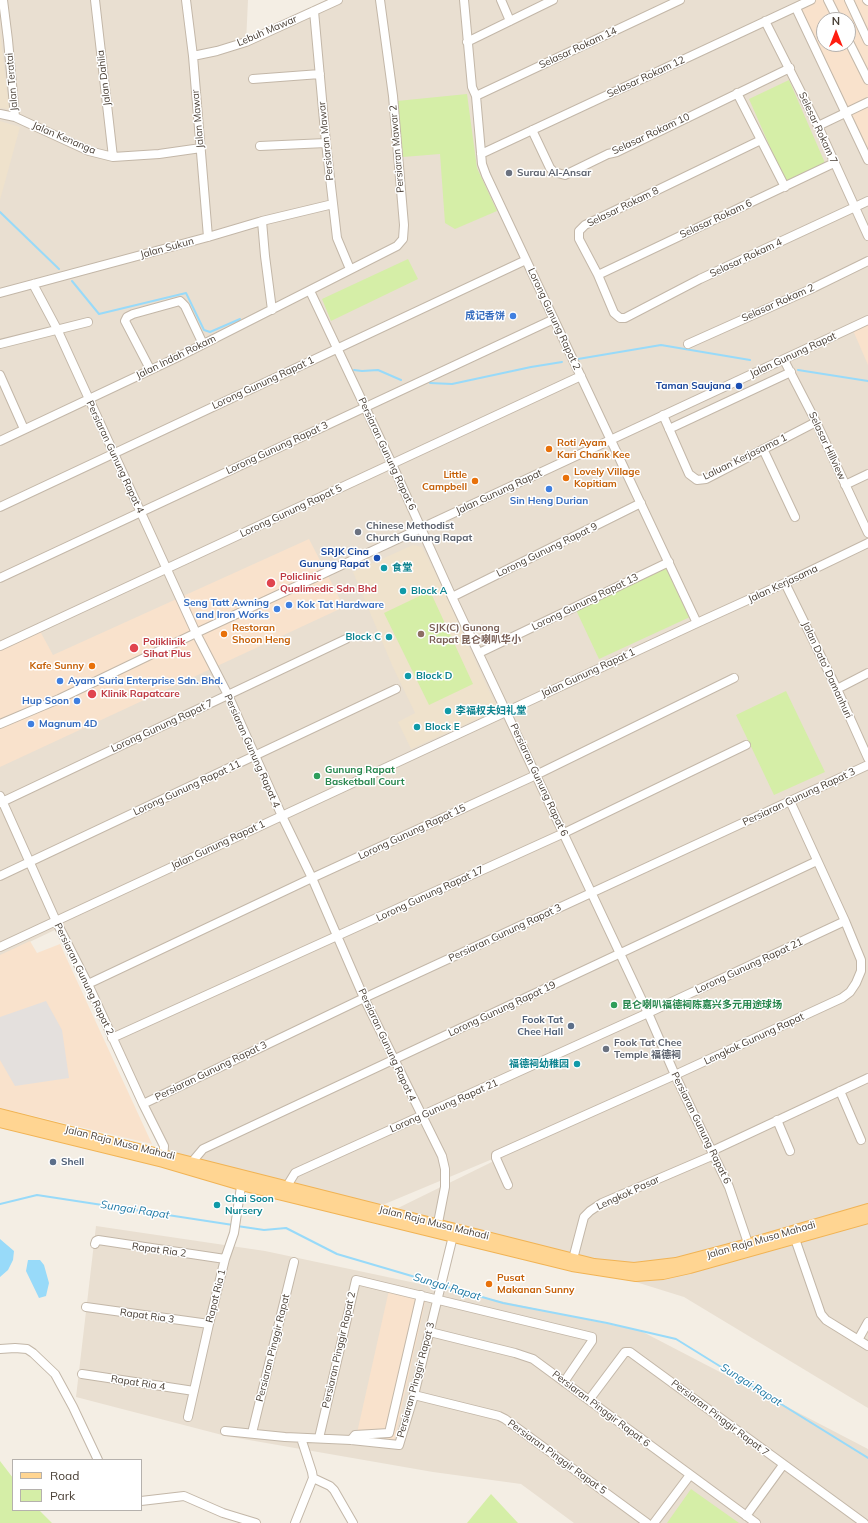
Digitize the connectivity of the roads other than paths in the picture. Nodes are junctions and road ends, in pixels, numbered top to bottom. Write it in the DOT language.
graph roads {
  1 [pos="3,0"];
  2 [pos="95,0"];
  3 [pos="186,0"];
  4 [pos="338,0"];
  5 [pos="380,0"];
  6 [pos="464,0"];
  7 [pos="501,0"];
  8 [pos="554,0"];
  9 [pos="680,0"];
  10 [pos="811,0"];
  11 [pos="828,0"];
  12 [pos="849,0"];
  13 [pos="796,8"];
  14 [pos="314,11"];
  15 [pos="834,12"];
  16 [pos="510,21"];
  17 [pos="765,21"];
  18 [pos="868,41"];
  19 [pos="468,42"];
  20 [pos="854,52"];
  21 [pos="193,56"];
  22 [pos="790,68"];
  23 [pos="320,74"];
  24 [pos="253,79"];
  25 [pos="868,80"];
  26 [pos="737,93"];
  27 [pos="476,96"];
  28 [pos="868,102"];
  29 [pos="847,113"];
  30 [pos="0,114"];
  31 [pos="15,117"];
  32 [pos="818,126"];
  33 [pos="532,130"];
  34 [pos="761,140"];
  35 [pos="326,143"];
  36 [pos="260,146"];
  37 [pos="201,148"];
  38 [pos="481,154"];
  39 [pos="113,156"];
  40 [pos="868,160"];
  41 [pos="834,163"];
  42 [pos="784,187"];
  43 [pos="868,201"];
  44 [pos="333,204"];
  45 [pos="855,208"];
  46 [pos="262,221"];
  47 [pos="868,236"];
  48 [pos="208,237"];
  49 [pos="526,260"];
  50 [pos="868,261"];
  51 [pos="350,269"];
  52 [pos="598,275"];
  53 [pos="33,284"];
  54 [pos="310,290"];
  55 [pos="0,293"];
  56 [pos="272,310"];
  57 [pos="625,318"];
  58 [pos="554,319"];
  59 [pos="868,320"];
  60 [pos="88,322"];
  61 [pos="57,329"];
  62 [pos="0,344"];
  63 [pos="203,344"];
  64 [pos="688,344"];
  65 [pos="337,348"];
  66 [pos="784,360"];
  67 [pos="150,369"];
  68 [pos="790,372"];
  69 [pos="0,375"];
  70 [pos="581,376"];
  71 [pos="88,399"];
  72 [pos="365,406"];
  73 [pos="663,415"];
  74 [pos="816,422"];
  75 [pos="24,429"];
  76 [pos="669,429"];
  77 [pos="611,439"];
  78 [pos="0,441"];
  79 [pos="763,449"];
  80 [pos="113,454"];
  81 [pos="392,464"];
  82 [pos="868,474"];
  83 [pos="845,485"];
  84 [pos="641,503"];
  85 [pos="0,507"];
  86 [pos="142,513"];
  87 [pos="794,517"];
  88 [pos="422,528"];
  89 [pos="868,533"];
  90 [pos="868,543"];
  91 [pos="669,562"];
  92 [pos="168,568"];
  93 [pos="0,578"];
  94 [pos="785,583"];
  95 [pos="452,597"];
  96 [pos="698,622"];
  97 [pos="196,633"];
  98 [pos="346,639"];
  99 [pos="0,646"];
  100 [pos="479,653"];
  101 [pos="868,673"];
  102 [pos="734,678"];
  103 [pos="396,689"];
  104 [pos="837,689"];
  105 [pos="228,696"];
  106 [pos="506,711"];
  107 [pos="0,724"];
  108 [pos="746,745"];
  109 [pos="255,756"];
  110 [pos="868,758"];
  111 [pos="868,765"];
  112 [pos="536,775"];
  113 [pos="1,800"];
  114 [pos="790,801"];
  115 [pos="282,816"];
  116 [pos="564,833"];
  117 [pos="817,860"];
  118 [pos="29,862"];
  119 [pos="0,876"];
  120 [pos="312,878"];
  121 [pos="591,893"];
  122 [pos="56,921"];
  123 [pos="845,921"];
  124 [pos="338,936"];
  125 [pos="0,946"];
  126 [pos="619,954"];
  127 [pos="88,984"];
  128 [pos="364,998"];
  129 [pos="648,1013"];
  130 [pos="112,1038"];
  131 [pos="394,1059"];
  132 [pos="675,1075"];
  133 [pos="868,1078"];
  134 [pos="840,1091"];
  135 [pos="143,1104"];
  136 [pos="0,1114"];
  137 [pos="421,1117"];
  138 [pos="777,1120"];
  139 [pos="0,1122"];
  140 [pos="862,1140"];
  141 [pos="790,1151"];
  142 [pos="713,1153"];
  143 [pos="164,1158"];
  144 [pos="192,1162"];
  145 [pos="242,1180"];
  146 [pos="508,1185"];
  147 [pos="288,1186"];
  148 [pos="868,1209"];
  149 [pos="868,1218"];
  150 [pos="439,1223"];
  151 [pos="476,1233"];
  152 [pos="794,1235"];
  153 [pos="453,1236"];
  154 [pos="96,1244"];
  155 [pos="749,1248"];
  156 [pos="225,1259"];
  157 [pos="573,1259"];
  158 [pos="294,1262"];
  159 [pos="421,1295"];
  160 [pos="437,1300"];
  161 [pos="86,1307"];
  162 [pos="868,1322"];
  163 [pos="209,1324"];
  164 [pos="430,1332"];
  165 [pos="858,1340"];
  166 [pos="868,1346"];
  167 [pos="0,1349"];
  168 [pos="82,1374"];
  169 [pos="564,1382"];
  170 [pos="194,1391"];
  171 [pos="414,1396"];
  172 [pos="589,1400"];
  173 [pos="188,1417"];
  174 [pos="225,1431"];
  175 [pos="252,1434"];
  176 [pos="301,1438"];
  177 [pos="319,1438"];
  178 [pos="351,1440"];
  179 [pos="98,1459"];
  180 [pos="784,1465"];
  181 [pos="690,1475"];
  182 [pos="313,1478"];
  183 [pos="142,1501"];
  184 [pos="746,1516"];
  185 [pos="256,1523"];
  186 [pos="294,1523"];
  187 [pos="353,1523"];
  188 [pos="647,1523"];
  189 [pos="654,1523"];
  190 [pos="756,1523"];
  191 [pos="864,1523"];
  1 -- 31 [label="street, Jalan Teratai"];
  2 -- 39 [label="street, Jalan Dahlia"];
  3 -- 21 [label="street, Jalan Mawar"];
  4 -- 14 [label="street, Lebuh Mawar"];
  5 -- 51 [label="street, Persiaran Mawar 2"];
  6 -- 19 [label="street, Lorong Gunung Rapat 2"];
  7 -- 16 [label="street"];
  8 -- 16 [label="street"];
  9 -- 27 [label="street, Selasar Rokam 14"];
  10 -- 13 [label="street, Selasar Rokam 12"];
  11 -- 15 [label="street"];
  12 -- 18 [label="street"];
  13 -- 17 [label="street, Selasar Rokam 12"];
  13 -- 29 [label="street"];
  14 -- 21 [label="street, Lebuh Mawar"];
  14 -- 23 [label="street, Persiaran Mawar"];
  16 -- 19 [label="street"];
  17 -- 22 [label="street, Selesar Rokam 7"];
  17 -- 33 [label="street, Selasar Rokam 12"];
  19 -- 27 [label="street, Lorong Gunung Rapat 2"];
  20 -- 25 [label="street"];
  21 -- 37 [label="street, Jalan Mawar"];
  22 -- 26 [label="street, Selasar Rokam 10"];
  22 -- 32 [label="street, Selesar Rokam 7"];
  23 -- 24 [label="street"];
  23 -- 35 [label="street, Persiaran Mawar"];
  26 -- 33 [label="street, Selasar Rokam 10"];
  26 -- 34 [label="street"];
  27 -- 38 [label="street, Lorong Gunung Rapat 2"];
  28 -- 29 [label="street"];
  29 -- 32 [label="street"];
  29 -- 40 [label="street"];
  30 -- 31 [label="street, Jalan Kenanga"];
  31 -- 39 [label="street, Jalan Kenanga"];
  32 -- 41 [label="street, Selesar Rokam 7"];
  33 -- 38 [label="street, Selasar Rokam 12"];
  34 -- 42 [label="street"];
  34 -- 52 [label="street, Selasar Rokam 8"];
  35 -- 36 [label="street"];
  35 -- 44 [label="street, Persiaran Mawar"];
  37 -- 39 [label="street, Jalan Kenanga"];
  37 -- 48 [label="street, Jalan Mawar"];
  38 -- 49 [label="street, Lorong Gunung Rapat 2"];
  41 -- 42 [label="street, Selasar Rokam 6"];
  41 -- 45 [label="street, Selesar Rokam 7"];
  42 -- 52 [label="street, Selasar Rokam 6"];
  43 -- 45 [label="street, Selasar Rokam 4"];
  44 -- 46 [label="street, Jalan Sukun"];
  44 -- 51 [label="street, Persiaran Mawar"];
  45 -- 47 [label="street, Selesar Rokam 7"];
  45 -- 57 [label="street, Selasar Rokam 4"];
  46 -- 48 [label="street, Jalan Sukun"];
  46 -- 56 [label="street"];
  48 -- 53 [label="street, Jalan Sukun"];
  49 -- 58 [label="street, Lorong Gunung Rapat 2"];
  49 -- 65 [label="street, Lorong Gunung Rapat 1"];
  50 -- 64 [label="street, Selasar Rokam 2"];
  51 -- 54 [label="street, Jalan Indah Rokam"];
  52 -- 57 [label="street, Selasar Rokam 8"];
  53 -- 55 [label="street, Jalan Sukun"];
  53 -- 61 [label="street, Persiaran Gunung Rapat 4"];
  54 -- 56 [label="street, Jalan Indah Rokam"];
  54 -- 65 [label="street, Persiaran Gunung Rapat 6"];
  56 -- 63 [label="street, Jalan Indah Rokam"];
  58 -- 70 [label="street, Lorong Gunung Rapat 2"];
  58 -- 72 [label="street, Lorong Gunung Rapat 3"];
  59 -- 66 [label="street, Jalan Gunung Rapat"];
  60 -- 61 [label="street"];
  61 -- 62 [label="street"];
  61 -- 71 [label="street, Persiaran Gunung Rapat 4"];
  63 -- 67 [label="street, Jalan Indah Rokam"];
  63 -- 67 [label="street"];
  65 -- 72 [label="street, Persiaran Gunung Rapat 6"];
  65 -- 80 [label="street, Lorong Gunung Rapat 1"];
  66 -- 68 [label="street, Selasar Hillview"];
  66 -- 73 [label="street, Jalan Gunung Rapat"];
  67 -- 71 [label="street, Jalan Indah Rokam"];
  68 -- 74 [label="street, Selasar Hillview"];
  68 -- 76 [label="street"];
  69 -- 75 [label="street"];
  70 -- 77 [label="street, Lorong Gunung Rapat 2"];
  70 -- 81 [label="street, Lorong Gunung Rapat 5"];
  71 -- 75 [label="street, Jalan Indah Rokam"];
  71 -- 80 [label="street, Persiaran Gunung Rapat 4"];
  72 -- 81 [label="street, Persiaran Gunung Rapat 6"];
  72 -- 86 [label="street, Lorong Gunung Rapat 3"];
  73 -- 76 [label="street, Laluan Kerjasama 1"];
  73 -- 77 [label="street, Jalan Gunung Rapat"];
  74 -- 79 [label="street, Laluan Kerjasama 1"];
  74 -- 83 [label="street, Selasar Hillview"];
  75 -- 78 [label="street, Jalan Indah Rokam"];
  76 -- 79 [label="street, Laluan Kerjasama 1"];
  77 -- 84 [label="street, Lorong Gunung Rapat 2"];
  77 -- 88 [label="street, Jalan Gunung Rapat"];
  79 -- 87 [label="street"];
  80 -- 85 [label="street, Lorong Gunung Rapat 1"];
  80 -- 86 [label="street, Persiaran Gunung Rapat 4"];
  81 -- 88 [label="street, Persiaran Gunung Rapat 6"];
  81 -- 92 [label="street, Lorong Gunung Rapat 5"];
  82 -- 83 [label="street"];
  83 -- 89 [label="street, Selasar Hillview"];
  84 -- 91 [label="street, Lorong Gunung Rapat 2"];
  84 -- 95 [label="street, Lorong Gunung Rapat 9"];
  86 -- 92 [label="street, Persiaran Gunung Rapat 4"];
  86 -- 93 [label="street, Lorong Gunung Rapat 3"];
  88 -- 95 [label="street, Persiaran Gunung Rapat 6"];
  88 -- 97 [label="street, Jalan Gunung Rapat"];
  90 -- 94 [label="street, Jalan Kerjasama"];
  91 -- 96 [label="street, Lorong Gunung Rapat 2"];
  91 -- 100 [label="street, Lorong Gunung Rapat 13"];
  92 -- 97 [label="street, Persiaran Gunung Rapat 4"];
  92 -- 99 [label="street, Lorong Gunung Rapat 5"];
  94 -- 96 [label="street, Jalan Kerjasama"];
  94 -- 104 [label="street, Jalan Dato' Damanhuri"];
  95 -- 100 [label="street, Persiaran Gunung Rapat 6"];
  96 -- 106 [label="street, Jalan Gunung Rapat 1"];
  97 -- 105 [label="street, Persiaran Gunung Rapat 4"];
  97 -- 107 [label="street, Jalan Gunung Rapat"];
  98 -- 105 [label="street, Lorong Gunung Rapat 7"];
  100 -- 106 [label="street, Persiaran Gunung Rapat 6"];
  101 -- 104 [label="street"];
  102 -- 112 [label="street, Lorong Gunung Rapat 15"];
  103 -- 109 [label="street, Lorong Gunung Rapat 11"];
  104 -- 110 [label="street, Jalan Dato' Damanhuri"];
  105 -- 109 [label="street, Persiaran Gunung Rapat 4"];
  105 -- 113 [label="street, Lorong Gunung Rapat 7"];
  106 -- 112 [label="street, Persiaran Gunung Rapat 6"];
  106 -- 115 [label="street, Jalan Gunung Rapat 1"];
  108 -- 116 [label="street, Lorong Gunung Rapat 17"];
  109 -- 115 [label="street, Persiaran Gunung Rapat 4"];
  109 -- 118 [label="street, Lorong Gunung Rapat 11"];
  111 -- 114 [label="street, Persiaran Gunung Rapat 3"];
  112 -- 116 [label="street, Persiaran Gunung Rapat 6"];
  112 -- 120 [label="street, Lorong Gunung Rapat 15"];
  113 -- 118 [label="street, Persiaran Gunung Rapat 2"];
  114 -- 117 [label="street, Lengkok Gunung Rapat"];
  114 -- 121 [label="street, Persiaran Gunung Rapat 3"];
  115 -- 120 [label="street, Persiaran Gunung Rapat 4"];
  115 -- 122 [label="street, Jalan Gunung Rapat 1"];
  116 -- 121 [label="street, Persiaran Gunung Rapat 6"];
  116 -- 124 [label="street, Lorong Gunung Rapat 17"];
  117 -- 123 [label="street, Lengkok Gunung Rapat"];
  117 -- 126 [label="street, Lorong Gunung Rapat 19"];
  118 -- 119 [label="street, Lorong Gunung Rapat 11"];
  118 -- 122 [label="street, Persiaran Gunung Rapat 2"];
  120 -- 124 [label="street, Persiaran Gunung Rapat 4"];
  120 -- 127 [label="street, Lorong Gunung Rapat 15"];
  121 -- 126 [label="street, Persiaran Gunung Rapat 6"];
  121 -- 128 [label="street, Persiaran Gunung Rapat 3"];
  122 -- 125 [label="street, Jalan Gunung Rapat 1"];
  122 -- 127 [label="street, Persiaran Gunung Rapat 2"];
  123 -- 129 [label="street, Lorong Gunung Rapat 21"];
  123 -- 132 [label="street, Lengkok Gunung Rapat"];
  124 -- 128 [label="street, Persiaran Gunung Rapat 4"];
  124 -- 130 [label="street, Lorong Gunung Rapat 17"];
  126 -- 129 [label="street, Persiaran Gunung Rapat 6"];
  126 -- 131 [label="street, Lorong Gunung Rapat 19"];
  127 -- 130 [label="street, Persiaran Gunung Rapat 2"];
  128 -- 131 [label="street, Persiaran Gunung Rapat 4"];
  128 -- 135 [label="street, Persiaran Gunung Rapat 3"];
  129 -- 132 [label="street, Persiaran Gunung Rapat 6"];
  129 -- 137 [label="street, Lorong Gunung Rapat 21"];
  130 -- 135 [label="street, Persiaran Gunung Rapat 2"];
  131 -- 137 [label="street, Persiaran Gunung Rapat 4"];
  131 -- 144 [label="street, Lorong Gunung Rapat 19"];
  132 -- 142 [label="street, Persiaran Gunung Rapat 6"];
  132 -- 146 [label="street, Lengkok Gunung Rapat"];
  133 -- 134 [label="street, Lengkok Pasar"];
  134 -- 138 [label="street, Lengkok Pasar"];
  134 -- 140 [label="street"];
  135 -- 143 [label="street, Persiaran Gunung Rapat 2"];
  136 -- 143 [label="main road, Jalan Raja Musa Mahadi"];
  137 -- 147 [label="street, Lorong Gunung Rapat 21"];
  137 -- 150 [label="street, Persiaran Gunung Rapat 4"];
  138 -- 141 [label="street"];
  138 -- 142 [label="street, Lengkok Pasar"];
  139 -- 143 [label="main road, Jalan Raja Musa Mahadi"];
  142 -- 155 [label="street, Persiaran Gunung Rapat 6"];
  142 -- 157 [label="street, Lengkok Pasar"];
  143 -- 144 [label="main road, Jalan Raja Musa Mahadi"];
  143 -- 145 [label="main road, Jalan Raja Musa Mahadi"];
  144 -- 145 [label="main road, Jalan Raja Musa Mahadi"];
  145 -- 147 [label="main road, Jalan Raja Musa Mahadi"];
  145 -- 153 [label="main road, Jalan Raja Musa Mahadi"];
  145 -- 156 [label="street, Rapat Ria 1"];
  147 -- 150 [label="main road, Jalan Raja Musa Mahadi"];
  148 -- 152 [label="main road, Jalan Raja Musa Mahadi"];
  149 -- 152 [label="main road, Jalan Raja Musa Mahadi"];
  150 -- 151 [label="main road, Jalan Raja Musa Mahadi"];
  150 -- 153 [label="main road"];
  151 -- 153 [label="main road"];
  151 -- 157 [label="main road, Jalan Raja Musa Mahadi"];
  152 -- 155 [label="main road, Jalan Raja Musa Mahadi"];
  152 -- 165 [label="street"];
  153 -- 155 [label="main road, Jalan Raja Musa Mahadi"];
  153 -- 160 [label="street, Persiaran Pinggir Rapat 3"];
  154 -- 156 [label="street, Rapat Ria 2"];
  155 -- 157 [label="main road, Jalan Raja Musa Mahadi"];
  156 -- 163 [label="street, Rapat Ria 1"];
  158 -- 175 [label="street, Persiaran Pinggir Rapat"];
  159 -- 160 [label="street, Persiaran Pinggir Rapat 2"];
  159 -- 177 [label="street, Persiaran Pinggir Rapat 2"];
  159 -- 178 [label="street"];
  160 -- 164 [label="street, Persiaran Pinggir Rapat 3"];
  160 -- 169 [label="street, Persiaran Pinggir Rapat 2"];
  161 -- 163 [label="street, Rapat Ria 3"];
  162 -- 165 [label="street"];
  163 -- 170 [label="street, Rapat Ria 1"];
  164 -- 169 [label="street, Persiaran Pinggir Rapat 6"];
  164 -- 171 [label="street, Persiaran Pinggir Rapat 3"];
  165 -- 166 [label="street"];
  167 -- 179 [label="street"];
  168 -- 170 [label="street, Rapat Ria 4"];
  169 -- 172 [label="street, Persiaran Pinggir Rapat 6"];
  170 -- 173 [label="street, Rapat Ria 1"];
  171 -- 178 [label="street, Persiaran Pinggir Rapat 3"];
  171 -- 188 [label="street, Persiaran Pinggir Rapat 5"];
  172 -- 180 [label="street, Persiaran Pinggir Rapat 7"];
  172 -- 181 [label="street, Persiaran Pinggir Rapat 6"];
  174 -- 175 [label="street, Persiaran Pinggir Rapat 3"];
  175 -- 176 [label="street, Persiaran Pinggir Rapat 3"];
  176 -- 177 [label="street, Persiaran Pinggir Rapat 3"];
  176 -- 182 [label="street"];
  177 -- 178 [label="street, Persiaran Pinggir Rapat 3"];
  180 -- 184 [label="street"];
  180 -- 191 [label="street, Persiaran Pinggir Rapat 7"];
  181 -- 184 [label="street, Persiaran Pinggir Rapat 6"];
  181 -- 189 [label="street"];
  182 -- 186 [label="street"];
  182 -- 187 [label="street"];
  183 -- 185 [label="street"];
  184 -- 190 [label="street, Persiaran Pinggir Rapat 6"];
}
